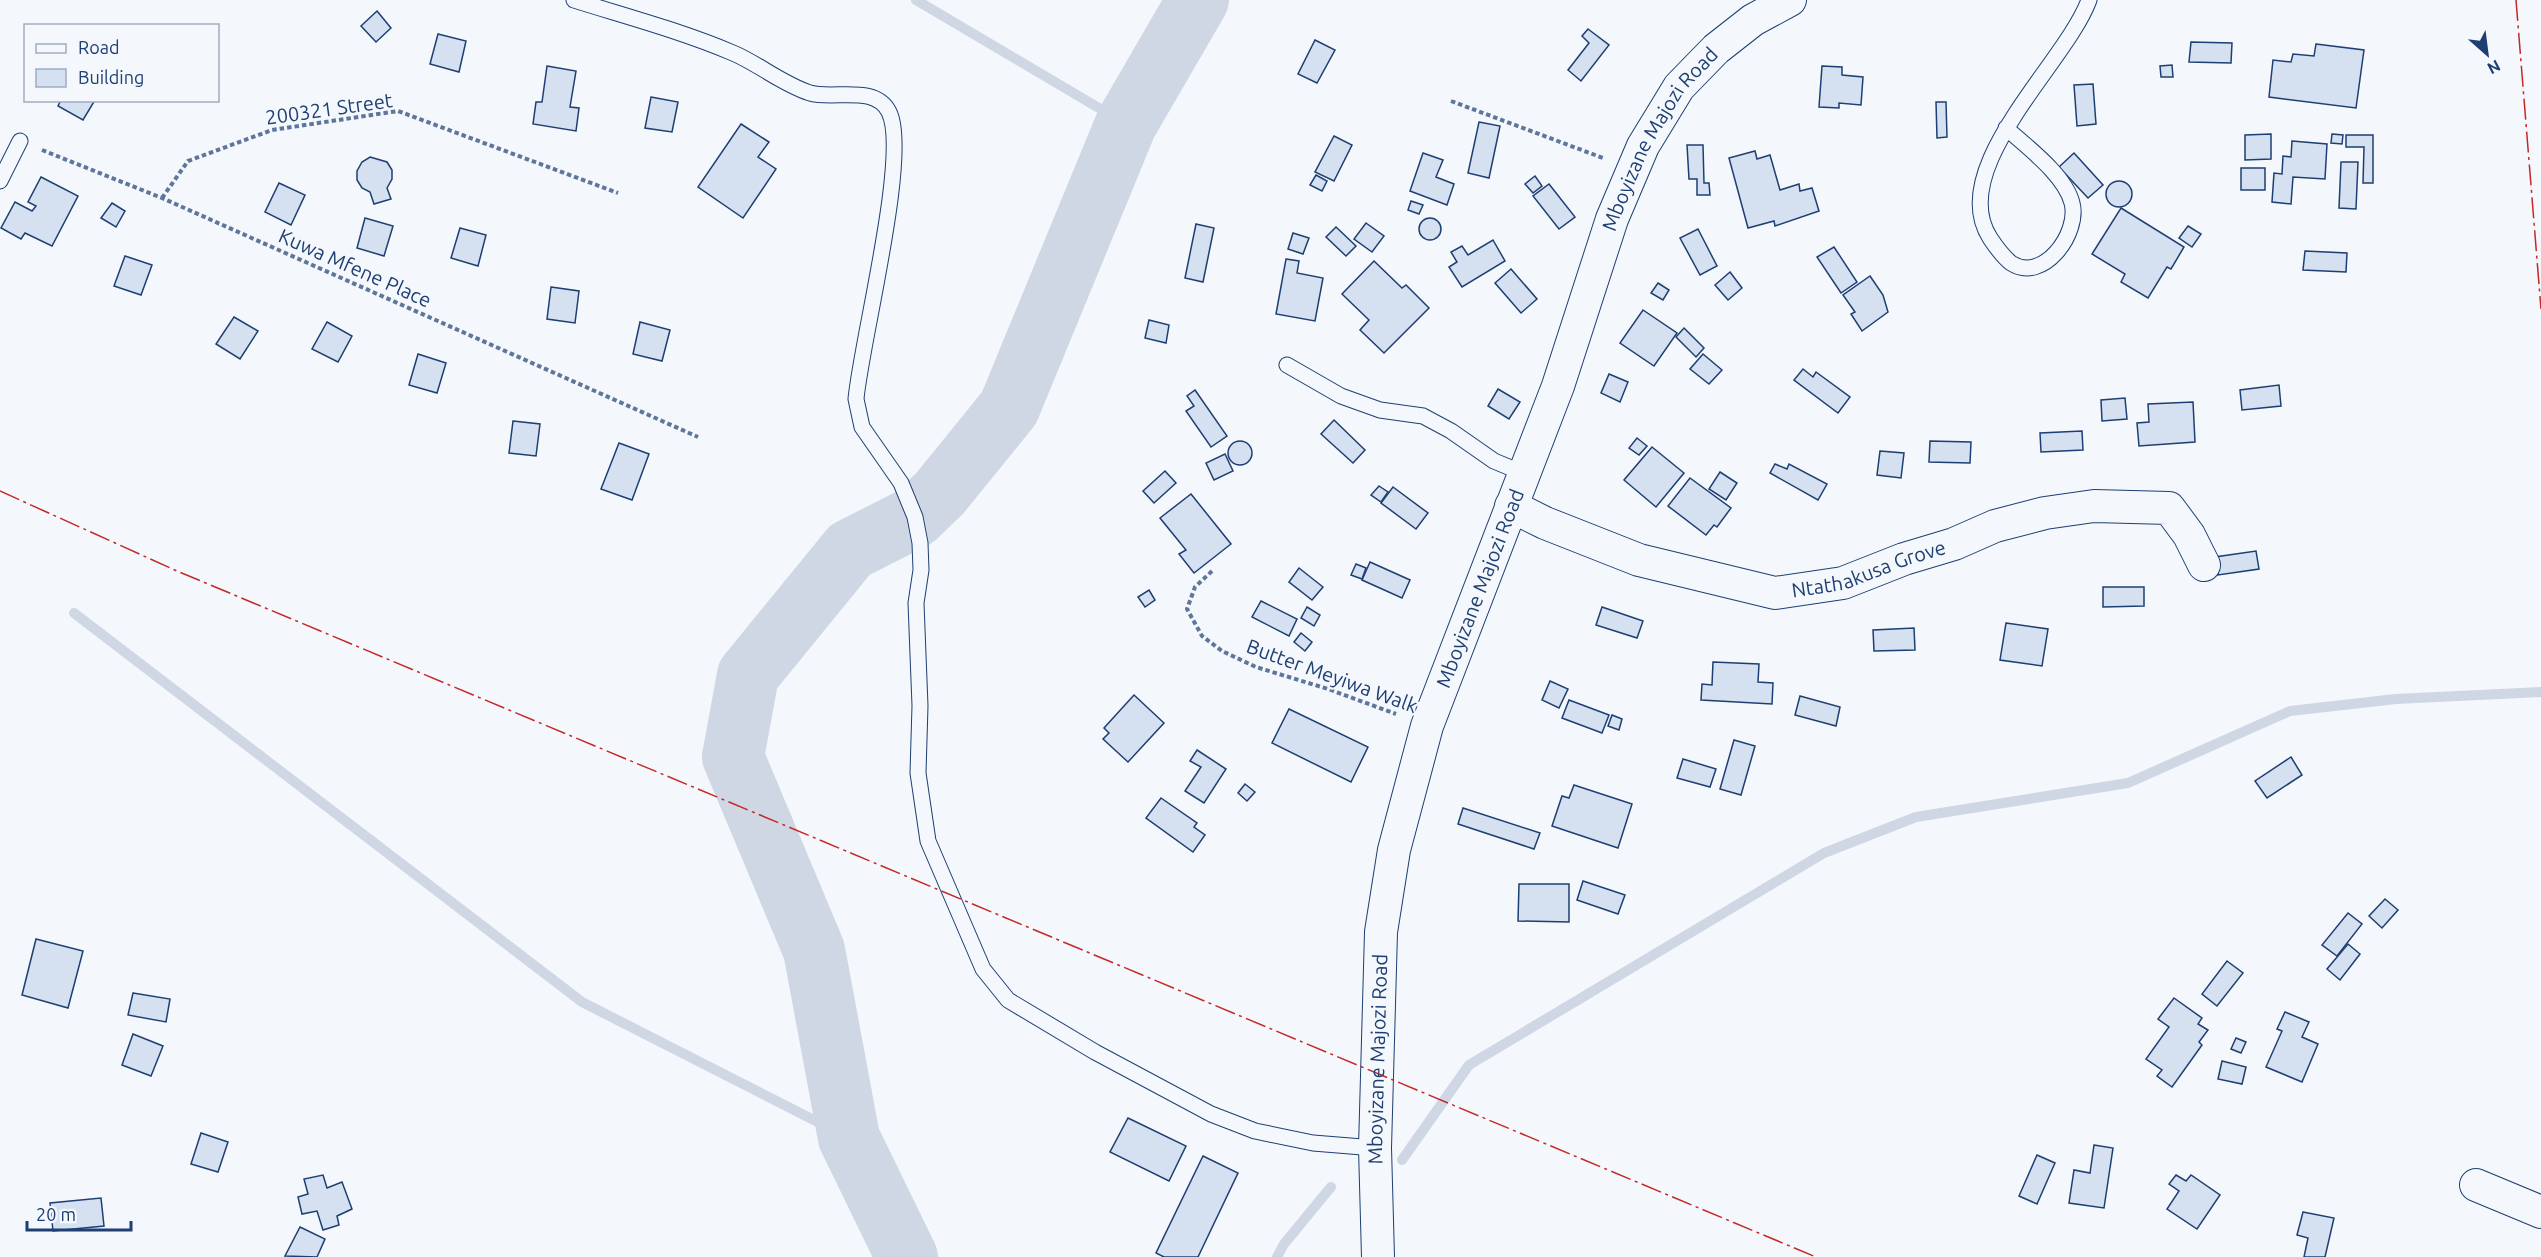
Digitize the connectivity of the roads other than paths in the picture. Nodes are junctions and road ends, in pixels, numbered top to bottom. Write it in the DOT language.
graph roads {
  1 [pos="574,0"];
  2 [pos="1790,0"];
  3 [pos="2089,0"];
  4 [pos="2006,128"];
  5 [pos="20,141"];
  6 [pos="0,181"];
  7 [pos="1287,365"];
  8 [pos="1523,473"];
  9 [pos="1511,506"];
  10 [pos="2204,565"];
  11 [pos="1375,1148"];
  12 [pos="2476,1185"];
  13 [pos="2541,1212"];
  14 [pos="1378,1257"];
  1 -- 11 [label="lane"];
  2 -- 8 [label="street, Mboyizane Majozi Road"];
  3 -- 4 [label="lane"];
  4 -- 4 [label="lane"];
  5 -- 6 [label="lane"];
  7 -- 8 [label="lane"];
  8 -- 9 [label="street, Mboyizane Majozi Road"];
  9 -- 10 [label="street, Ntathakusa Grove"];
  9 -- 11 [label="street, Mboyizane Majozi Road"];
  11 -- 14 [label="street, Mboyizane Majozi Road"];
  12 -- 13 [label="street"];
}
